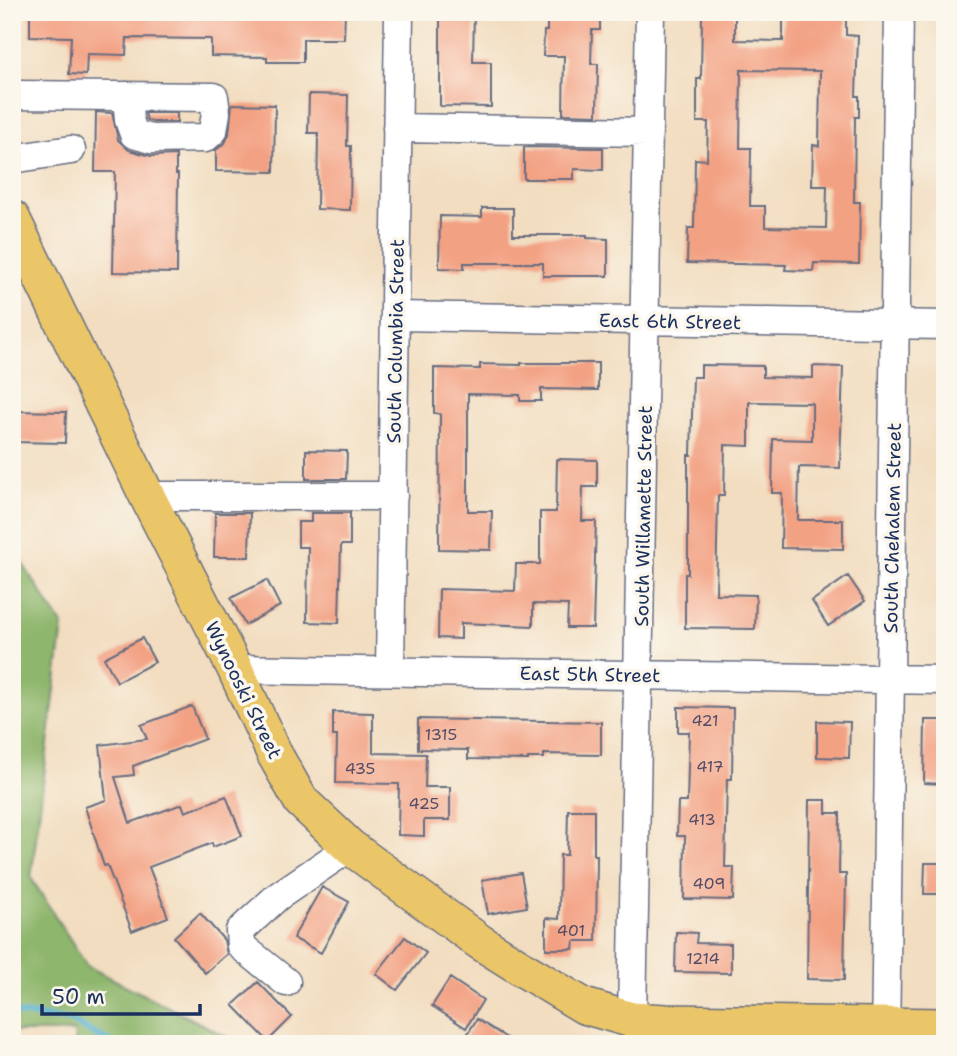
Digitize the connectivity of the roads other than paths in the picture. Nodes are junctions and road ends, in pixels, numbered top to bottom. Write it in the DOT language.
graph roads {
  1 [pos="399,12"];
  2 [pos="650,12"];
  3 [pos="899,12"];
  4 [pos="127,96"];
  5 [pos="12,97"];
  6 [pos="397,128"];
  7 [pos="648,132"];
  8 [pos="71,150"];
  9 [pos="12,159"];
  10 [pos="12,218"];
  11 [pos="395,316"];
  12 [pos="646,320"];
  13 [pos="895,324"];
  14 [pos="945,325"];
  15 [pos="147,496"];
  16 [pos="393,496"];
  17 [pos="235,669"];
  18 [pos="390,670"];
  19 [pos="640,674"];
  20 [pos="890,679"];
  21 [pos="945,680"];
  22 [pos="350,847"];
  23 [pos="286,982"];
  24 [pos="632,1020"];
  25 [pos="945,1026"];
  26 [pos="886,1034"];
  1 -- 6 [label="street, South Columbia Street"];
  2 -- 7 [label="street, South Willamette Street"];
  3 -- 13 [label="street, South Chehalem Street"];
  4 -- 5 [label="street"];
  6 -- 7 [label="street"];
  6 -- 11 [label="street, South Columbia Street"];
  7 -- 12 [label="street, South Willamette Street"];
  8 -- 9 [label="street"];
  10 -- 15 [label="main road, Wynooski Street"];
  11 -- 12 [label="street, East 6th Street"];
  11 -- 16 [label="street, South Columbia Street"];
  12 -- 13 [label="street, East 6th Street"];
  12 -- 19 [label="street, South Willamette Street"];
  13 -- 14 [label="street, East 6th Street"];
  13 -- 20 [label="street, South Chehalem Street"];
  15 -- 16 [label="street"];
  15 -- 17 [label="main road, Wynooski Street"];
  16 -- 18 [label="street, South Columbia Street"];
  17 -- 18 [label="street, East 5th Street"];
  17 -- 22 [label="main road, Wynooski Street"];
  18 -- 19 [label="street, East 5th Street"];
  19 -- 20 [label="street, East 5th Street"];
  19 -- 24 [label="street, South Willamette Street"];
  20 -- 21 [label="street, East 5th Street"];
  20 -- 26 [label="street, South Chehalem Street"];
  22 -- 23 [label="street"];
  22 -- 24 [label="main road, Wynooski Street"];
  24 -- 26 [label="main road, Wynooski Street"];
  25 -- 26 [label="main road, Wynooski Street"];
}
